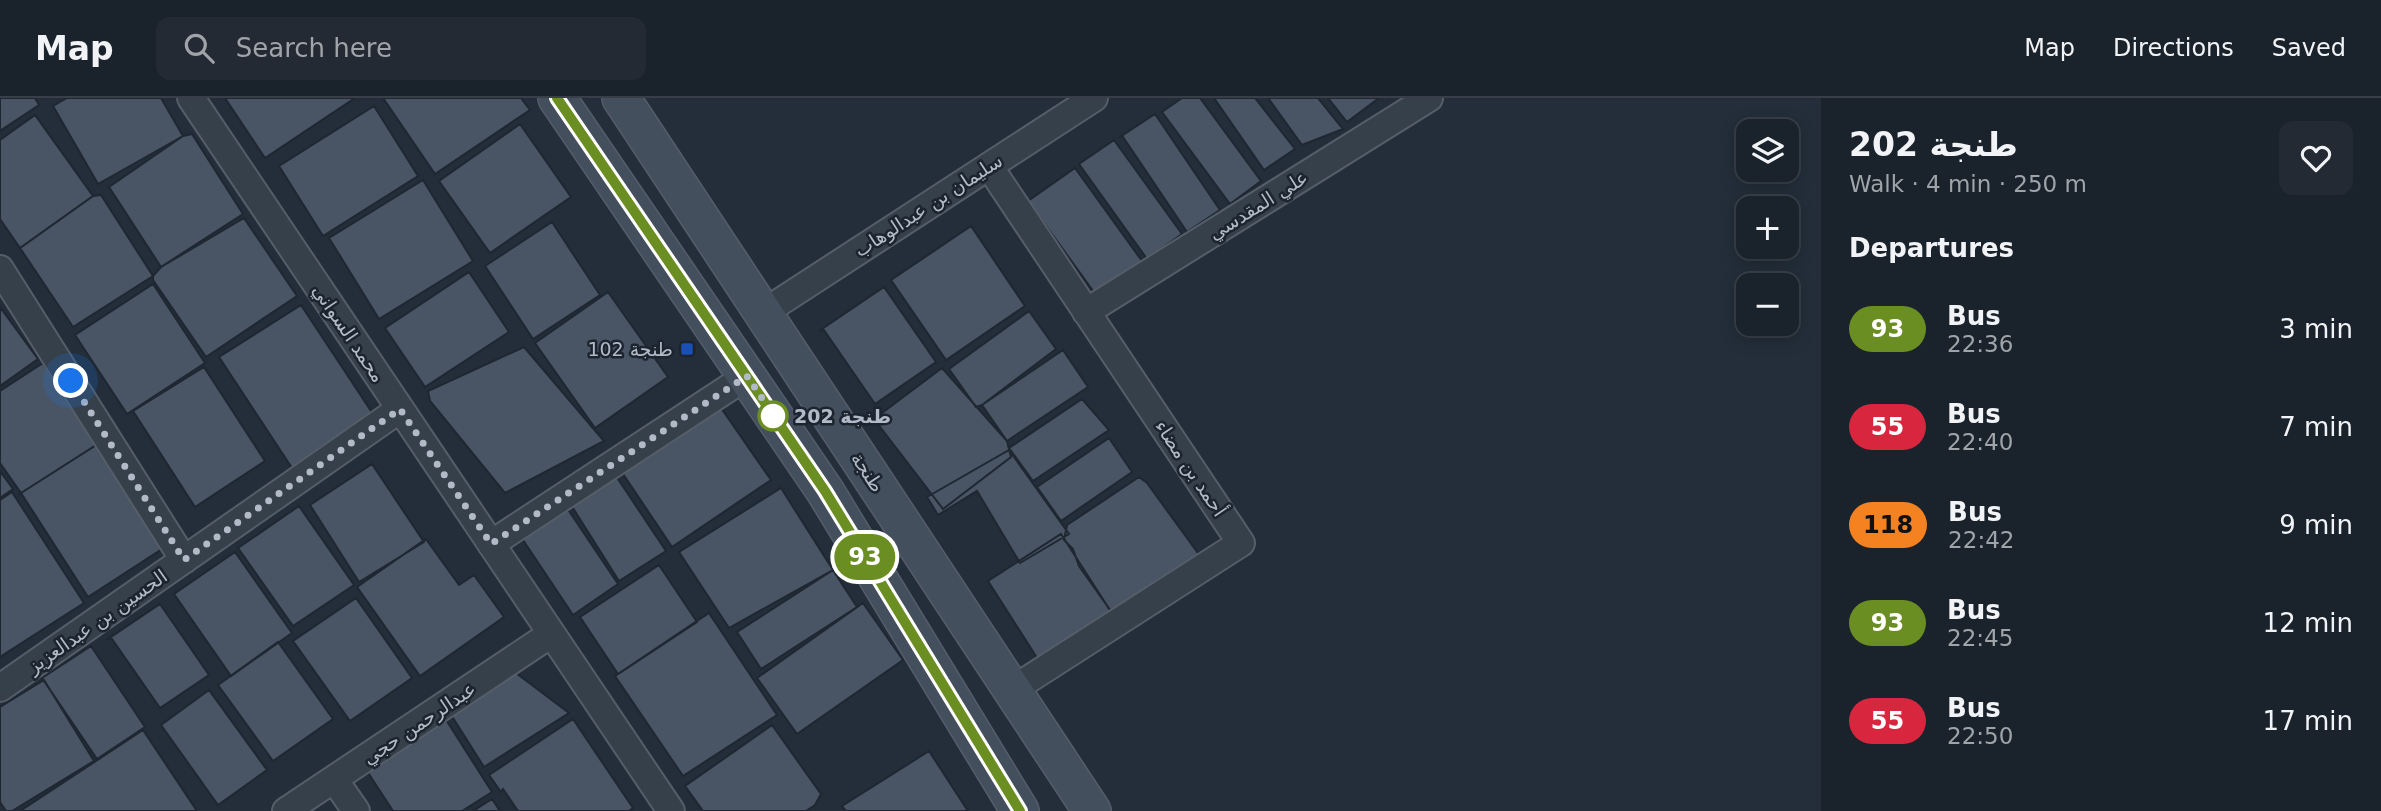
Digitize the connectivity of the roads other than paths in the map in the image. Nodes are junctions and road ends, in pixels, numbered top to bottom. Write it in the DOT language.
graph roads {
  1 [pos="191,98"];
  2 [pos="557,98"];
  3 [pos="621,98"];
  4 [pos="1094,98"];
  5 [pos="1429,98"];
  6 [pos="989,166"];
  7 [pos="0,269"];
  8 [pos="1086,312"];
  9 [pos="763,313"];
  10 [pos="747,376"];
  11 [pos="400,409"];
  12 [pos="491,544"];
  13 [pos="184,560"];
  14 [pos="551,634"];
  15 [pos="0,688"];
  16 [pos="1012,690"];
  17 [pos="334,779"];
  18 [pos="286,811"];
  19 [pos="356,811"];
  20 [pos="671,811"];
  21 [pos="1020,811"];
  22 [pos="1092,811"];
  1 -- 11 [label="street, محمد السواني"];
  2 -- 10 [label="street"];
  3 -- 9 [label="street, طنجة"];
  4 -- 6 [label="street, سليمان بن عبدالوهاب"];
  5 -- 8 [label="street, علي المقدسي"];
  6 -- 8 [label="street, أحمد بن مضاء"];
  6 -- 9 [label="street, سليمان بن عبدالوهاب"];
  7 -- 13 [label="street"];
  8 -- 16 [label="street, أحمد بن مضاء"];
  9 -- 16 [label="street, طنجة"];
  10 -- 12 [label="street"];
  10 -- 21 [label="street"];
  11 -- 12 [label="street, محمد السواني"];
  11 -- 13 [label="street, الحسين بن عبدالعزيز"];
  12 -- 14 [label="street, محمد السواني"];
  13 -- 15 [label="street, الحسين بن عبدالعزيز"];
  14 -- 17 [label="street, عبدالرحمن حجي"];
  14 -- 20 [label="street, محمد السواني"];
  16 -- 22 [label="street, طنجة"];
  17 -- 18 [label="street, عبدالرحمن حجي"];
  17 -- 19 [label="street"];
}
